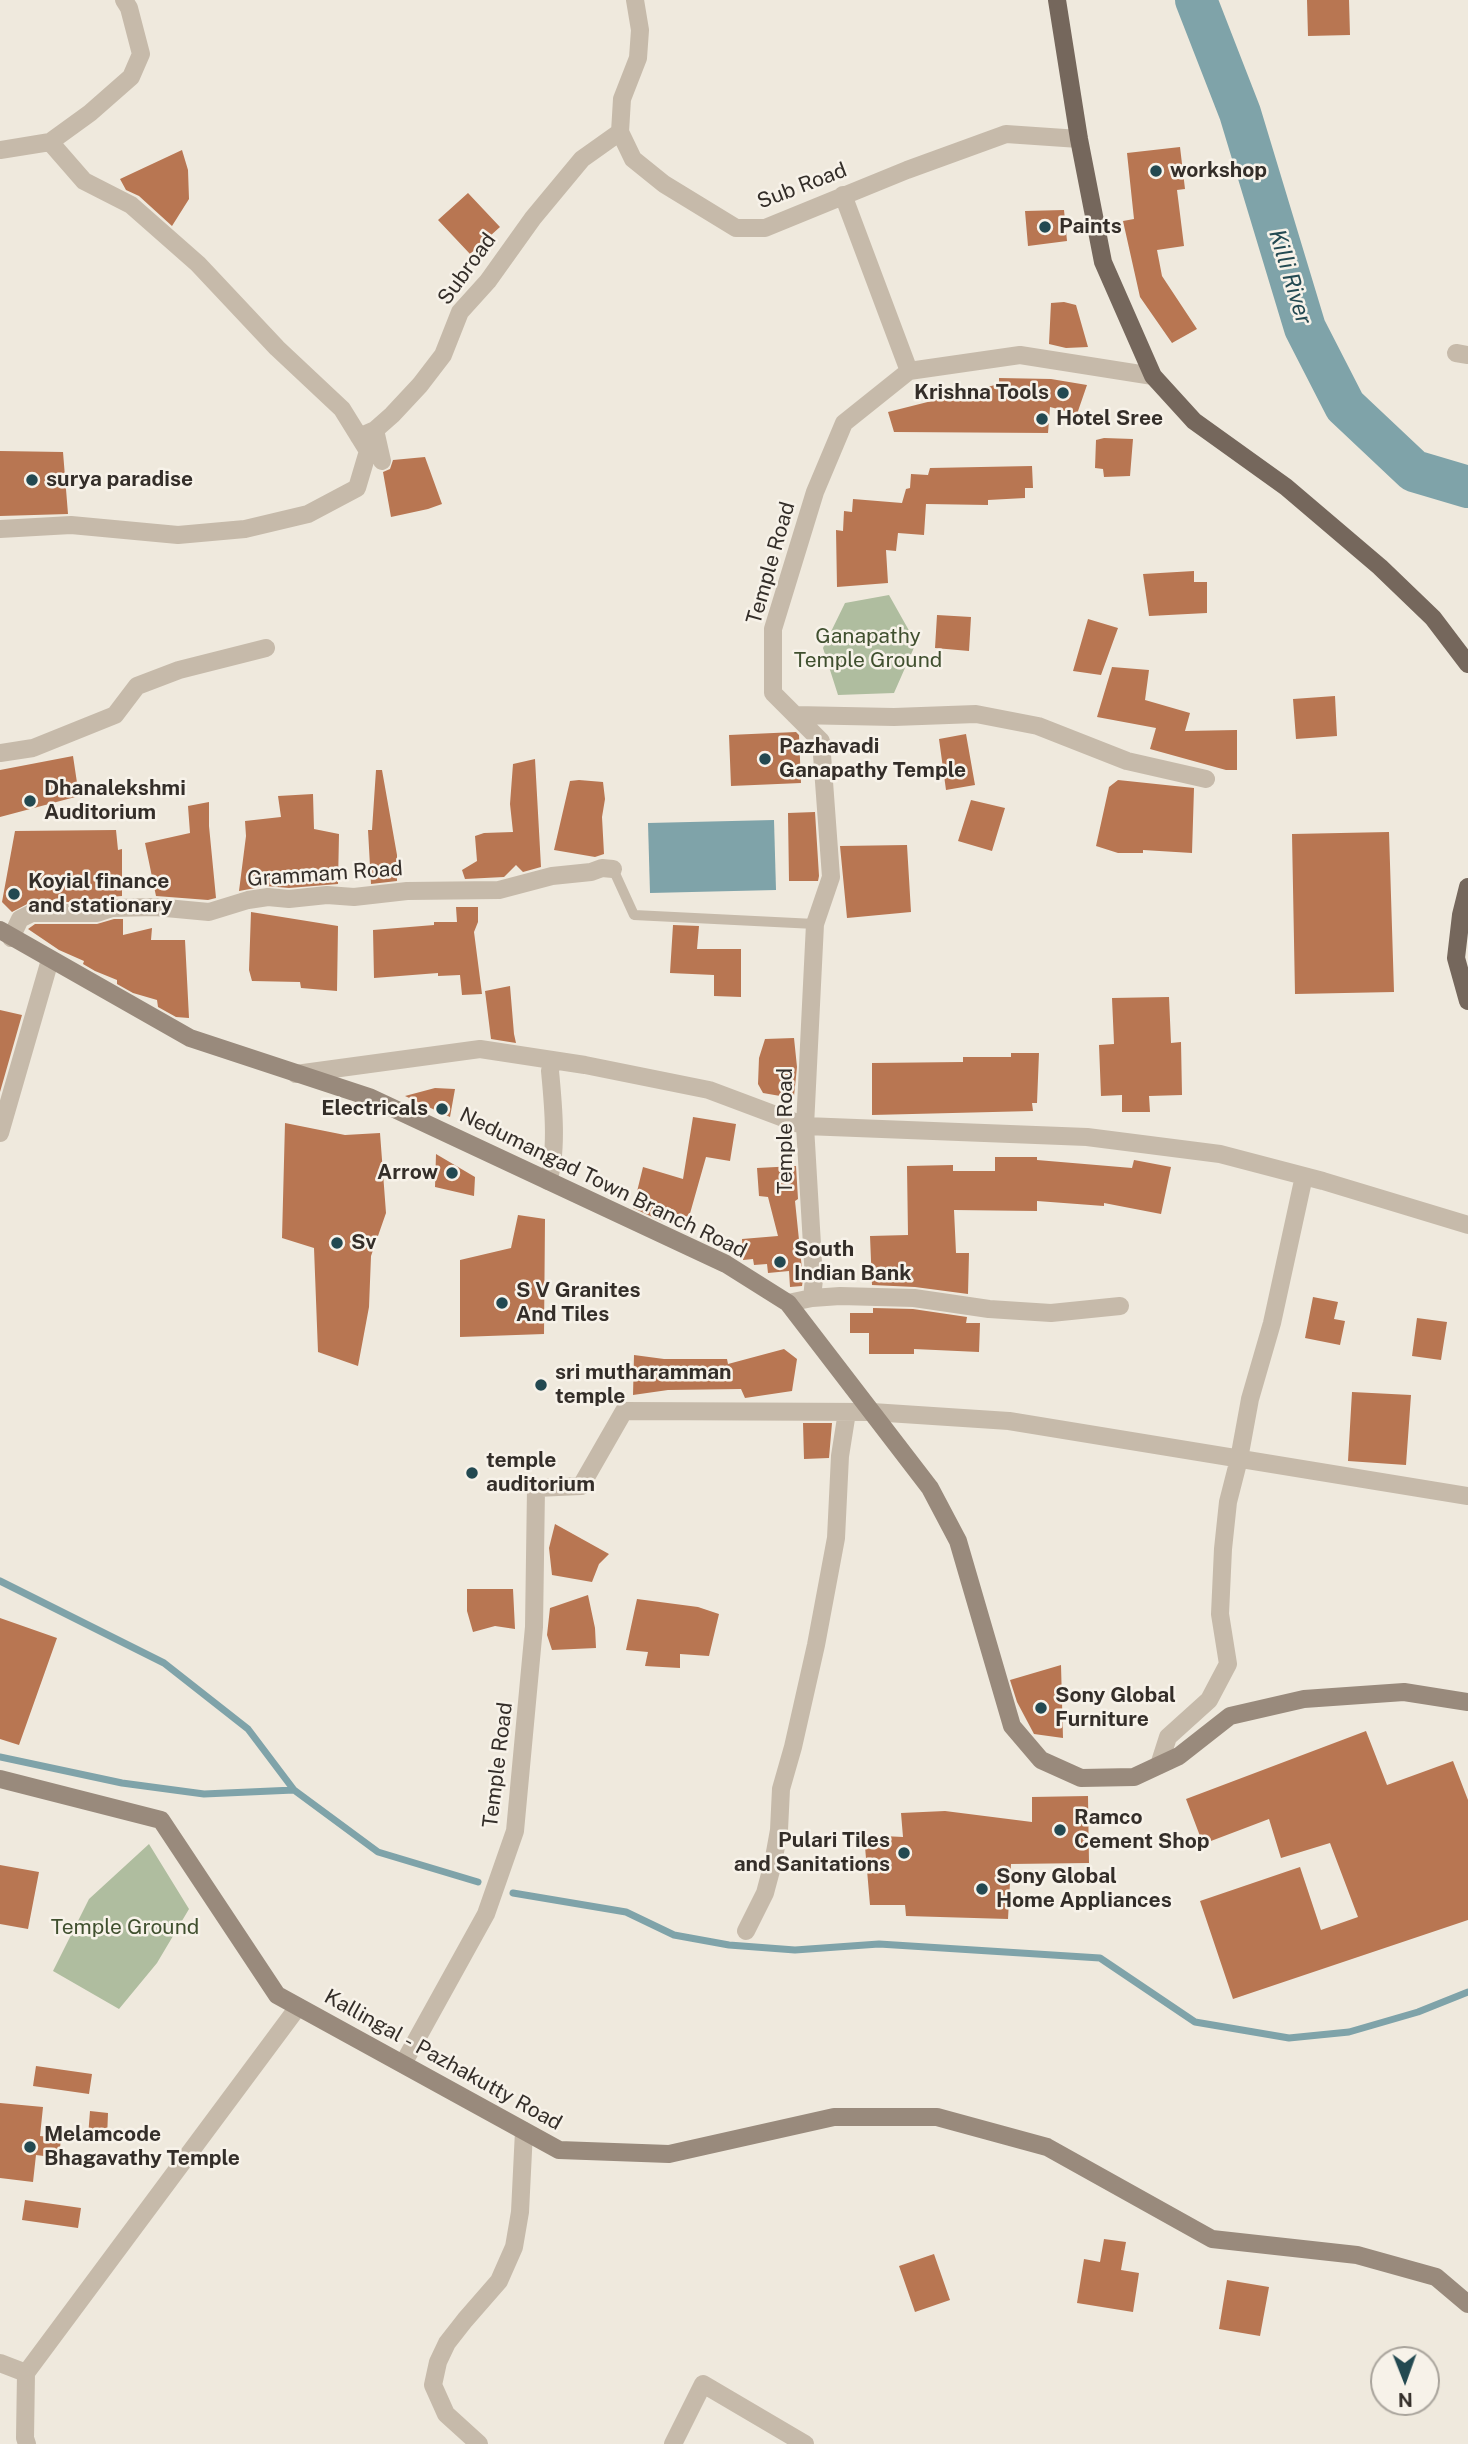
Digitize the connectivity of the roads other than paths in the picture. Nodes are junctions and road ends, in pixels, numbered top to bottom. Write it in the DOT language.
graph roads {
  1 [pos="124,0"];
  2 [pos="635,0"];
  3 [pos="1057,0"];
  4 [pos="620,132"];
  5 [pos="1079,139"];
  6 [pos="50,142"];
  7 [pos="0,150"];
  8 [pos="843,195"];
  9 [pos="909,371"];
  10 [pos="1153,376"];
  11 [pos="367,433"];
  12 [pos="382,461"];
  13 [pos="0,529"];
  14 [pos="266,648"];
  15 [pos="1468,664"];
  16 [pos="795,715"];
  17 [pos="0,753"];
  18 [pos="1206,779"];
  19 [pos="613,869"];
  20 [pos="1468,887"];
  21 [pos="816,924"];
  22 [pos="5,934"];
  23 [pos="50,960"];
  24 [pos="1468,1001"];
  25 [pos="552,1060"];
  26 [pos="296,1074"];
  27 [pos="805,1126"];
  28 [pos="0,1133"];
  29 [pos="1304,1176"];
  30 [pos="548,1181"];
  31 [pos="1468,1225"];
  32 [pos="812,1298"];
  33 [pos="788,1303"];
  34 [pos="1120,1306"];
  35 [pos="847,1412"];
  36 [pos="872,1412"];
  37 [pos="1239,1459"];
  38 [pos="1468,1496"];
  39 [pos="1468,1702"];
  40 [pos="1159,1765"];
  41 [pos="0,1779"];
  42 [pos="746,1931"];
  43 [pos="298,2007"];
  44 [pos="403,2064"];
  45 [pos="524,2131"];
  46 [pos="1468,2304"];
  47 [pos="0,2363"];
  48 [pos="26,2373"];
  49 [pos="27,2444"];
  50 [pos="478,2444"];
  51 [pos="673,2444"];
  52 [pos="805,2444"];
  1 -- 6 [label="street"];
  2 -- 4 [label="street"];
  3 -- 5 [label="main road"];
  4 -- 8 [label="street, Sub Road"];
  4 -- 11 [label="street, Subroad"];
  5 -- 8 [label="street, Sub Road"];
  5 -- 10 [label="main road"];
  6 -- 7 [label="street"];
  6 -- 11 [label="street"];
  8 -- 9 [label="street"];
  9 -- 10 [label="street"];
  9 -- 16 [label="street, Temple Road"];
  10 -- 15 [label="main road"];
  11 -- 12 [label="street"];
  11 -- 13 [label="street"];
  14 -- 17 [label="street"];
  16 -- 18 [label="street"];
  16 -- 21 [label="street, Temple Road"];
  19 -- 21 [label="lane"];
  19 -- 22 [label="street, Grammam Road"];
  20 -- 24 [label="main road"];
  21 -- 27 [label="street, Temple Road"];
  22 -- 23 [label="main road, Nedumangad Town Branch Road"];
  23 -- 26 [label="main road, Nedumangad Town Branch Road"];
  23 -- 28 [label="street"];
  25 -- 26 [label="street"];
  25 -- 27 [label="street"];
  25 -- 30 [label="street"];
  26 -- 30 [label="main road, Nedumangad Town Branch Road"];
  27 -- 29 [label="street"];
  27 -- 32 [label="street, Temple Road"];
  29 -- 31 [label="street"];
  29 -- 37 [label="street"];
  30 -- 33 [label="main road, Nedumangad Town Branch Road"];
  32 -- 33 [label="street"];
  32 -- 34 [label="street"];
  33 -- 36 [label="main road, Nedumangad Town Branch Road"];
  35 -- 36 [label="street"];
  35 -- 42 [label="street"];
  35 -- 44 [label="street, Temple Road"];
  36 -- 37 [label="street"];
  36 -- 40 [label="main road, Nedumangad Town Branch Road"];
  37 -- 38 [label="street"];
  37 -- 40 [label="street"];
  39 -- 40 [label="main road, Nedumangad Town Branch Road"];
  41 -- 43 [label="main road, Kallingal - Pazhakutty Road"];
  43 -- 44 [label="main road, Kallingal - Pazhakutty Road"];
  43 -- 48 [label="street"];
  44 -- 45 [label="main road, Kallingal - Pazhakutty Road"];
  45 -- 46 [label="main road, Kallingal - Pazhakutty Road"];
  45 -- 50 [label="street"];
  47 -- 48 [label="street"];
  48 -- 49 [label="street"];
  51 -- 52 [label="street"];
}
